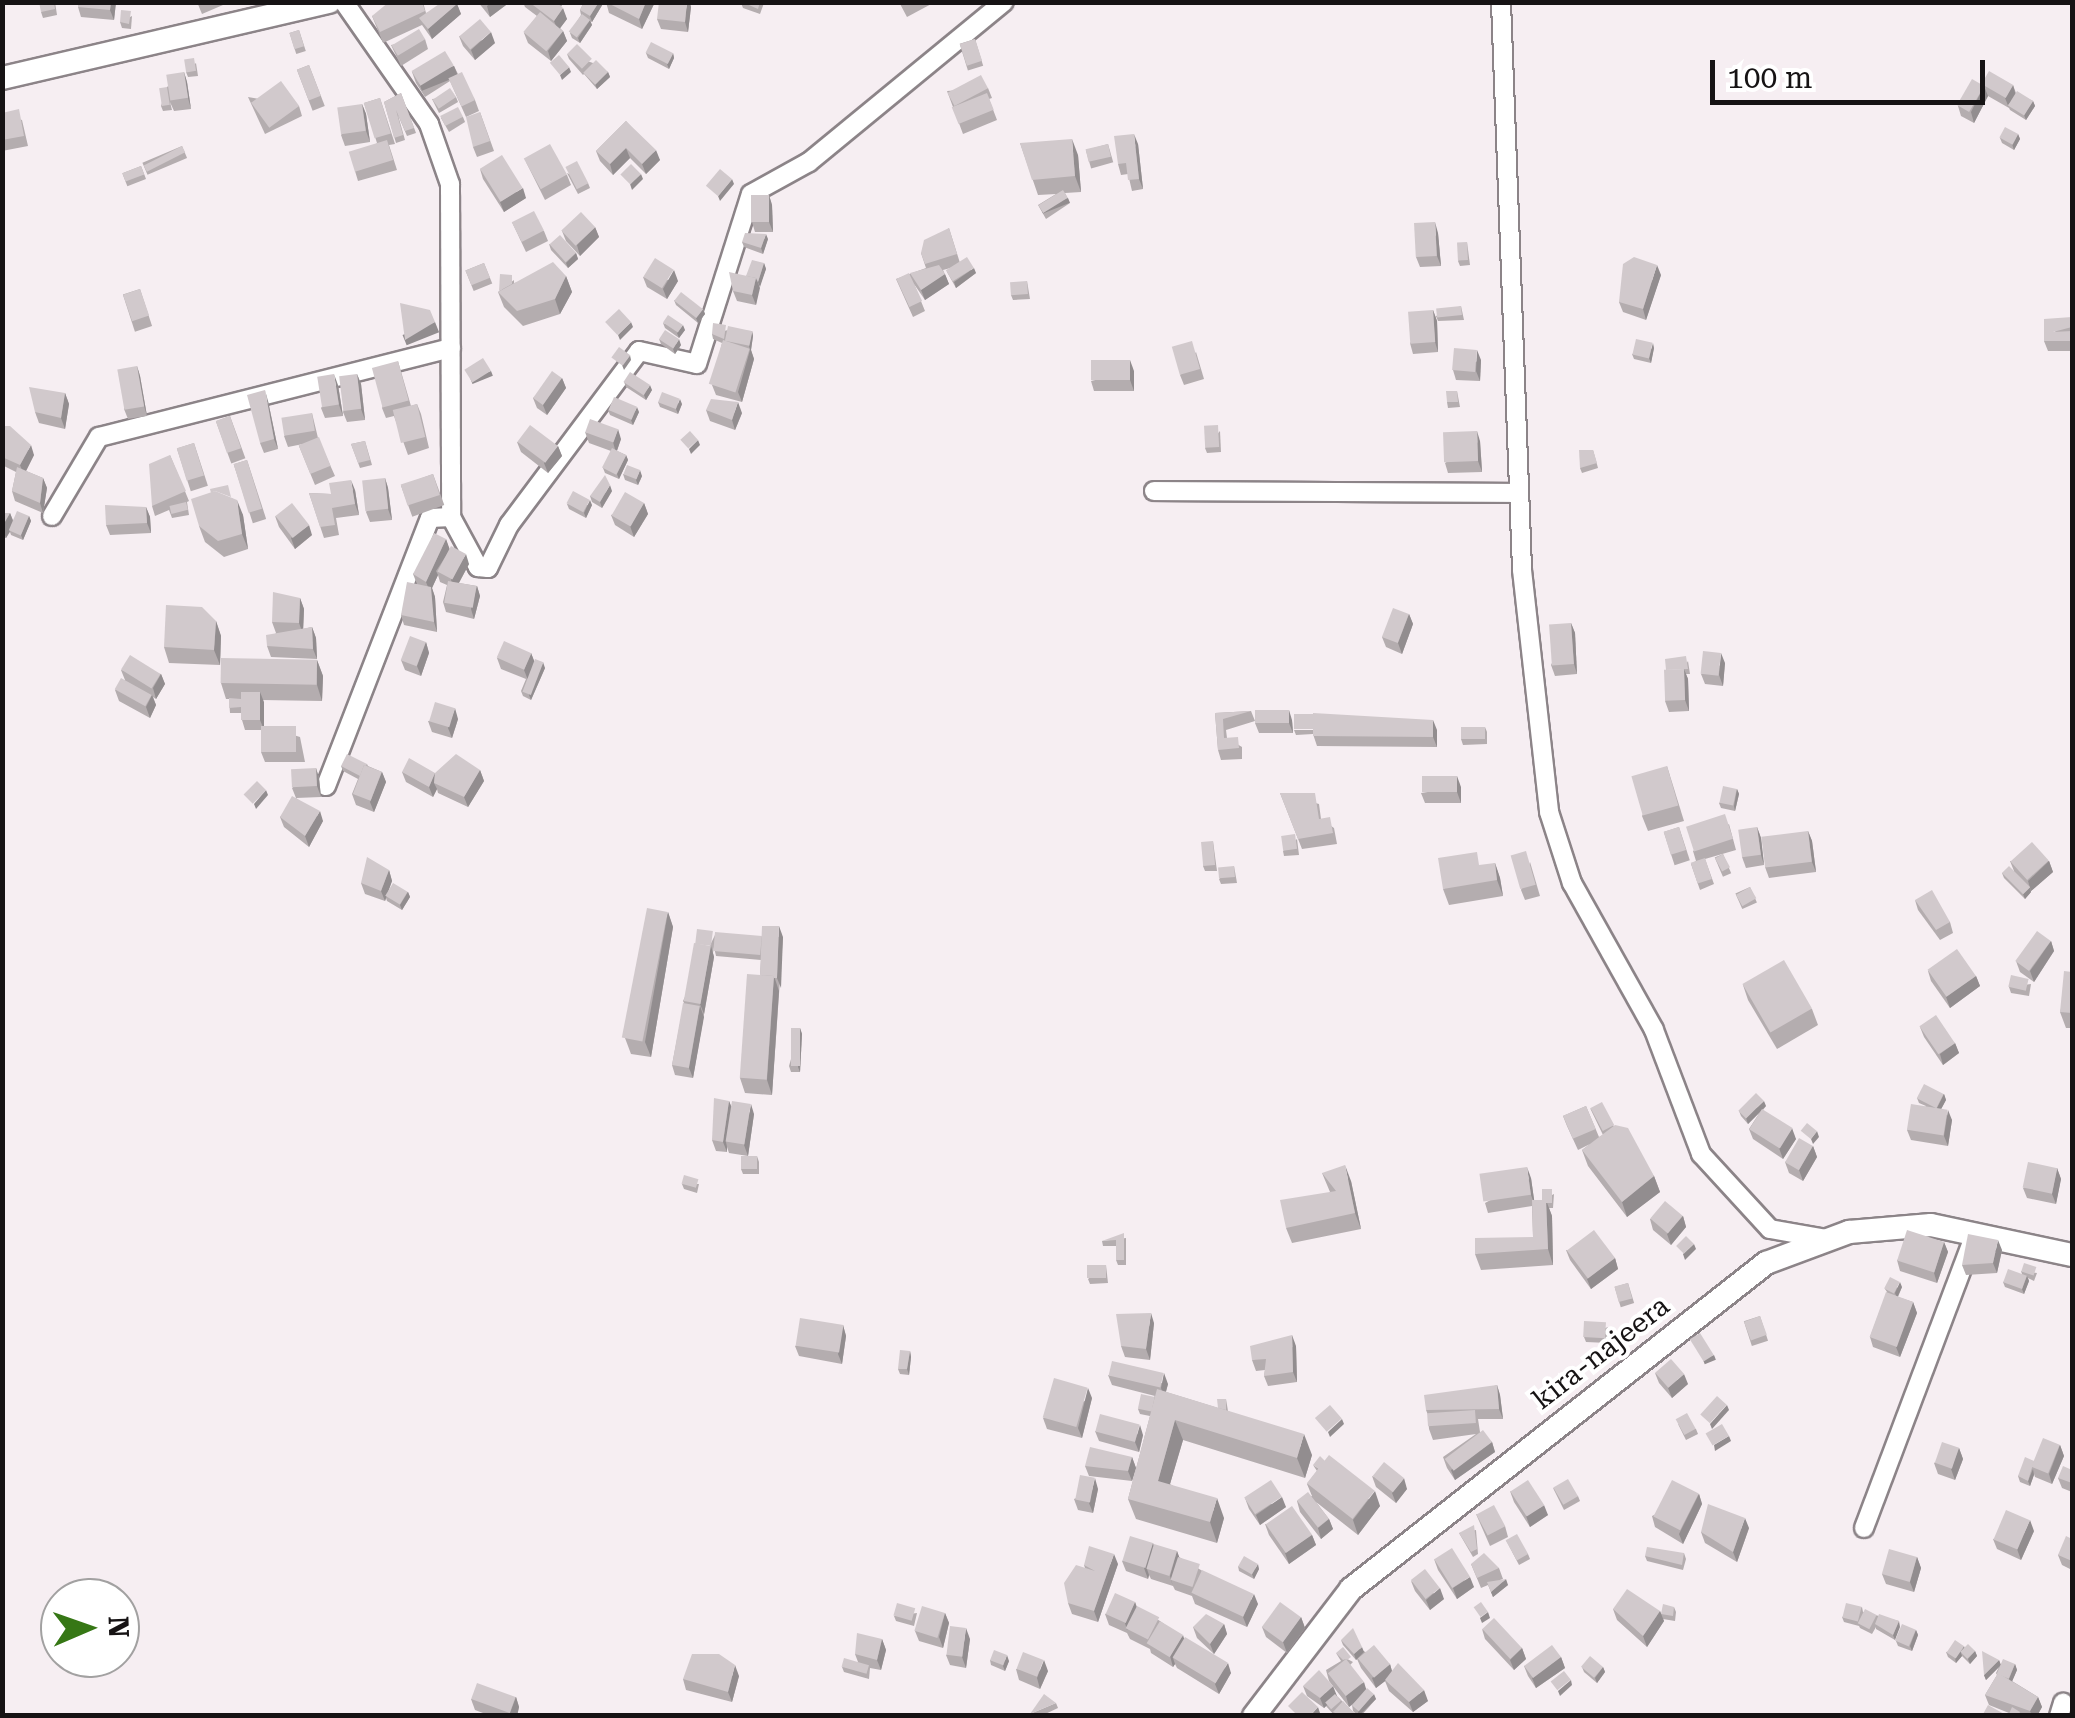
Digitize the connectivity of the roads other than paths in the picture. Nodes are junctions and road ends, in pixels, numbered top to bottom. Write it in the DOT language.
graph roads {
  1 [pos="330,2"];
  2 [pos="344,2"];
  3 [pos="1004,2"];
  4 [pos="1500,2"];
  5 [pos="2,78"];
  6 [pos="451,348"];
  7 [pos="1154,491"];
  8 [pos="1519,493"];
  9 [pos="52,516"];
  10 [pos="452,517"];
  11 [pos="326,786"];
  12 [pos="1770,1228"];
  13 [pos="1976,1230"];
  14 [pos="1827,1239"];
  15 [pos="2072,1256"];
  16 [pos="1766,1263"];
  17 [pos="1864,1528"];
  18 [pos="1254,1716"];
  1 -- 5 [label="street"];
  2 -- 6 [label="street"];
  3 -- 10 [label="street"];
  4 -- 8 [label="street"];
  6 -- 9 [label="street"];
  6 -- 10 [label="street"];
  7 -- 8 [label="street"];
  8 -- 12 [label="street"];
  10 -- 11 [label="street"];
  12 -- 14 [label="street"];
  12 -- 16 [label="street"];
  13 -- 14 [label="street, kira-najeera"];
  13 -- 15 [label="street, kira-najeera"];
  13 -- 17 [label="street"];
  14 -- 16 [label="street, kira-najeera"];
  16 -- 18 [label="street, kira-najeera"];
}
